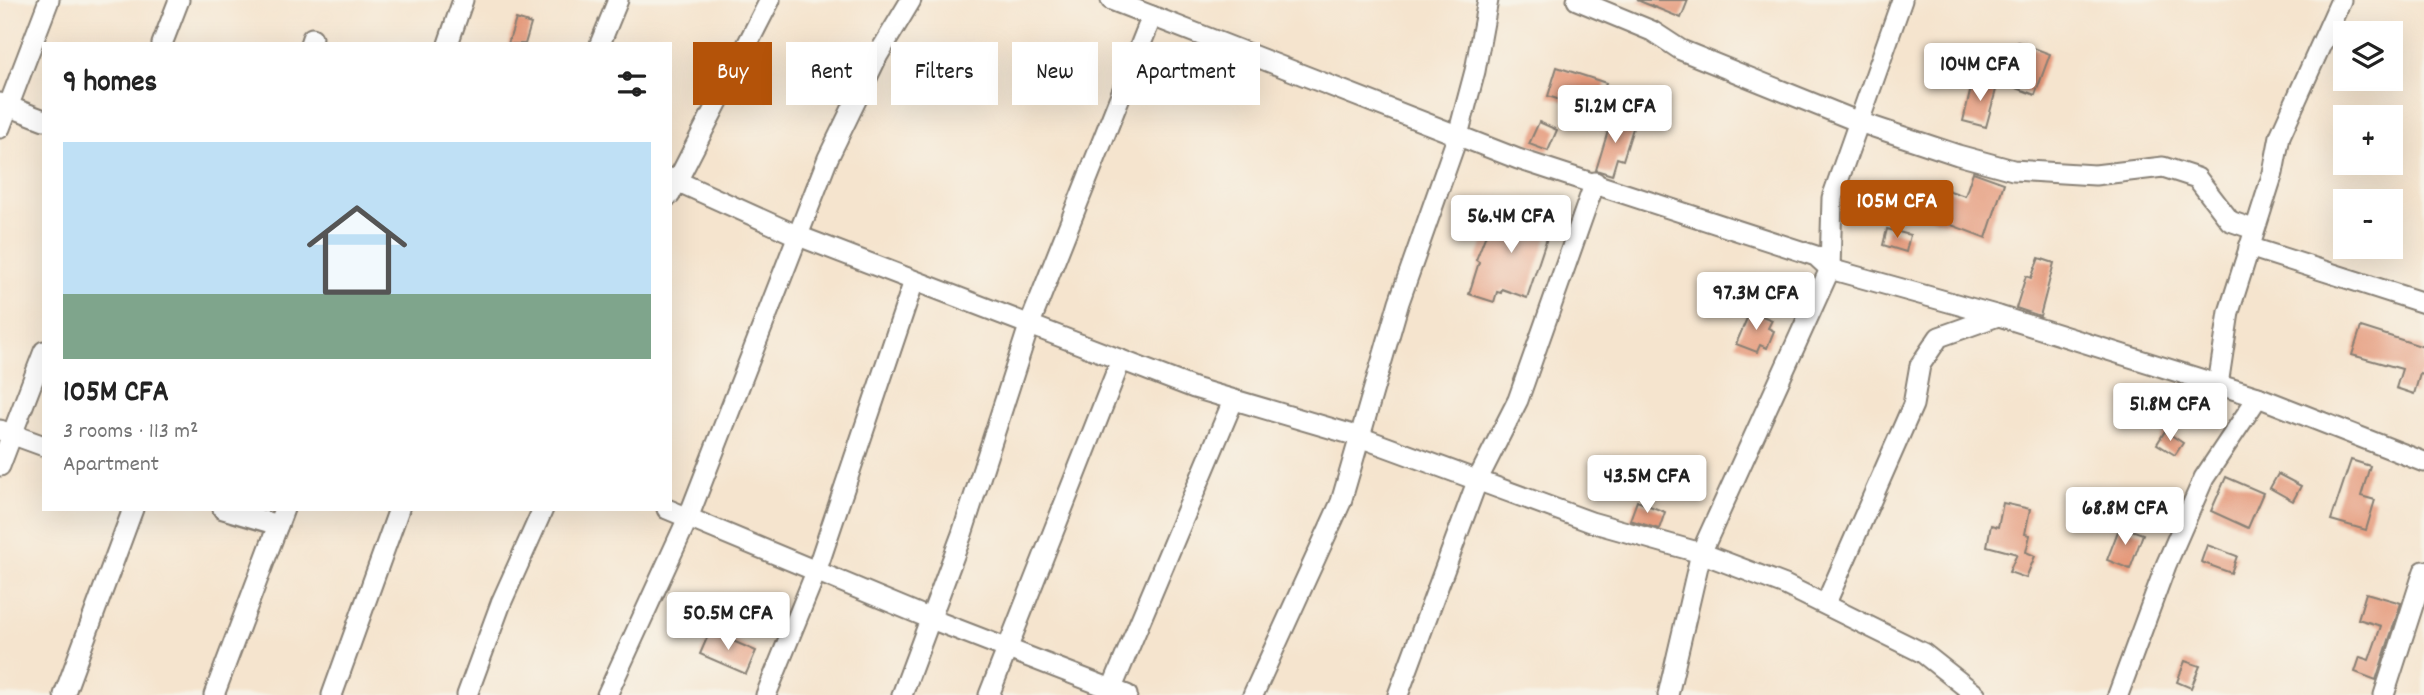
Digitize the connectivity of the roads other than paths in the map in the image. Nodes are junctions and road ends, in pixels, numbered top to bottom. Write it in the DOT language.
graph roads {
  1 [pos="49,0"];
  2 [pos="179,0"];
  3 [pos="463,0"];
  4 [pos="618,0"];
  5 [pos="770,0"];
  6 [pos="911,0"];
  7 [pos="1111,0"];
  8 [pos="1488,0"];
  9 [pos="1577,0"];
  10 [pos="1902,0"];
  11 [pos="2342,0"];
  12 [pos="1152,16"];
  13 [pos="163,42"];
  14 [pos="449,42"];
  15 [pos="601,42"];
  16 [pos="5,105"];
  17 [pos="42,119"];
  18 [pos="1859,122"];
  19 [pos="0,128"];
  20 [pos="1458,135"];
  21 [pos="1595,182"];
  22 [pos="672,185"];
  23 [pos="796,235"];
  24 [pos="2251,238"];
  25 [pos="1830,269"];
  26 [pos="914,281"];
  27 [pos="2424,303"];
  28 [pos="1999,316"];
  29 [pos="1029,326"];
  30 [pos="42,355"];
  31 [pos="1121,360"];
  32 [pos="2218,385"];
  33 [pos="2258,397"];
  34 [pos="1233,401"];
  35 [pos="6,432"];
  36 [pos="1357,436"];
  37 [pos="42,445"];
  38 [pos="2424,462"];
  39 [pos="0,466"];
  40 [pos="1478,478"];
  41 [pos="132,511"];
  42 [pos="238,511"];
  43 [pos="398,511"];
  44 [pos="542,511"];
  45 [pos="672,511"];
  46 [pos="281,517"];
  47 [pos="688,518"];
  48 [pos="1701,553"];
  49 [pos="2424,571"];
  50 [pos="816,572"];
  51 [pos="1826,603"];
  52 [pos="930,619"];
  53 [pos="1007,649"];
  54 [pos="1116,693"];
  55 [pos="64,695"];
  56 [pos="214,695"];
  57 [pos="332,695"];
  58 [pos="467,695"];
  59 [pos="607,695"];
  60 [pos="766,695"];
  61 [pos="902,695"];
  62 [pos="989,695"];
  63 [pos="1253,695"];
  64 [pos="1398,695"];
  65 [pos="1668,695"];
  66 [pos="1976,695"];
  67 [pos="2118,695"];
  68 [pos="2385,695"];
  1 -- 16 [label="street"];
  2 -- 13 [label="street"];
  3 -- 14 [label="street"];
  4 -- 15 [label="street"];
  5 -- 22 [label="street"];
  6 -- 23 [label="street"];
  7 -- 12 [label="street"];
  8 -- 20 [label="street"];
  9 -- 18 [label="street"];
  10 -- 18 [label="street"];
  11 -- 24 [label="street"];
  12 -- 20 [label="street"];
  12 -- 29 [label="street"];
  16 -- 17 [label="street"];
  16 -- 19 [label="street"];
  18 -- 24 [label="street"];
  18 -- 25 [label="street"];
  20 -- 21 [label="street"];
  20 -- 36 [label="street"];
  21 -- 25 [label="street"];
  21 -- 40 [label="street"];
  22 -- 23 [label="street"];
  23 -- 26 [label="street"];
  23 -- 47 [label="street"];
  24 -- 27 [label="street"];
  24 -- 32 [label="street"];
  25 -- 28 [label="street"];
  25 -- 48 [label="street"];
  26 -- 29 [label="street"];
  26 -- 50 [label="street"];
  28 -- 32 [label="street"];
  28 -- 51 [label="street"];
  29 -- 31 [label="street"];
  29 -- 52 [label="street"];
  30 -- 35 [label="street"];
  31 -- 34 [label="street"];
  31 -- 53 [label="street"];
  32 -- 33 [label="street"];
  33 -- 38 [label="street"];
  33 -- 67 [label="street"];
  34 -- 36 [label="street"];
  34 -- 54 [label="street"];
  35 -- 37 [label="street"];
  35 -- 39 [label="street"];
  36 -- 40 [label="street"];
  36 -- 63 [label="street"];
  40 -- 48 [label="street"];
  40 -- 64 [label="street"];
  41 -- 55 [label="street"];
  42 -- 46 [label="street"];
  43 -- 57 [label="street"];
  44 -- 58 [label="street"];
  45 -- 47 [label="street"];
  46 -- 56 [label="street"];
  47 -- 50 [label="street"];
  47 -- 59 [label="street"];
  48 -- 51 [label="street"];
  48 -- 65 [label="street"];
  49 -- 68 [label="street"];
  50 -- 52 [label="street"];
  50 -- 60 [label="street"];
  51 -- 66 [label="street"];
  52 -- 53 [label="street"];
  52 -- 61 [label="street"];
  53 -- 54 [label="street"];
  53 -- 62 [label="street"];
}
